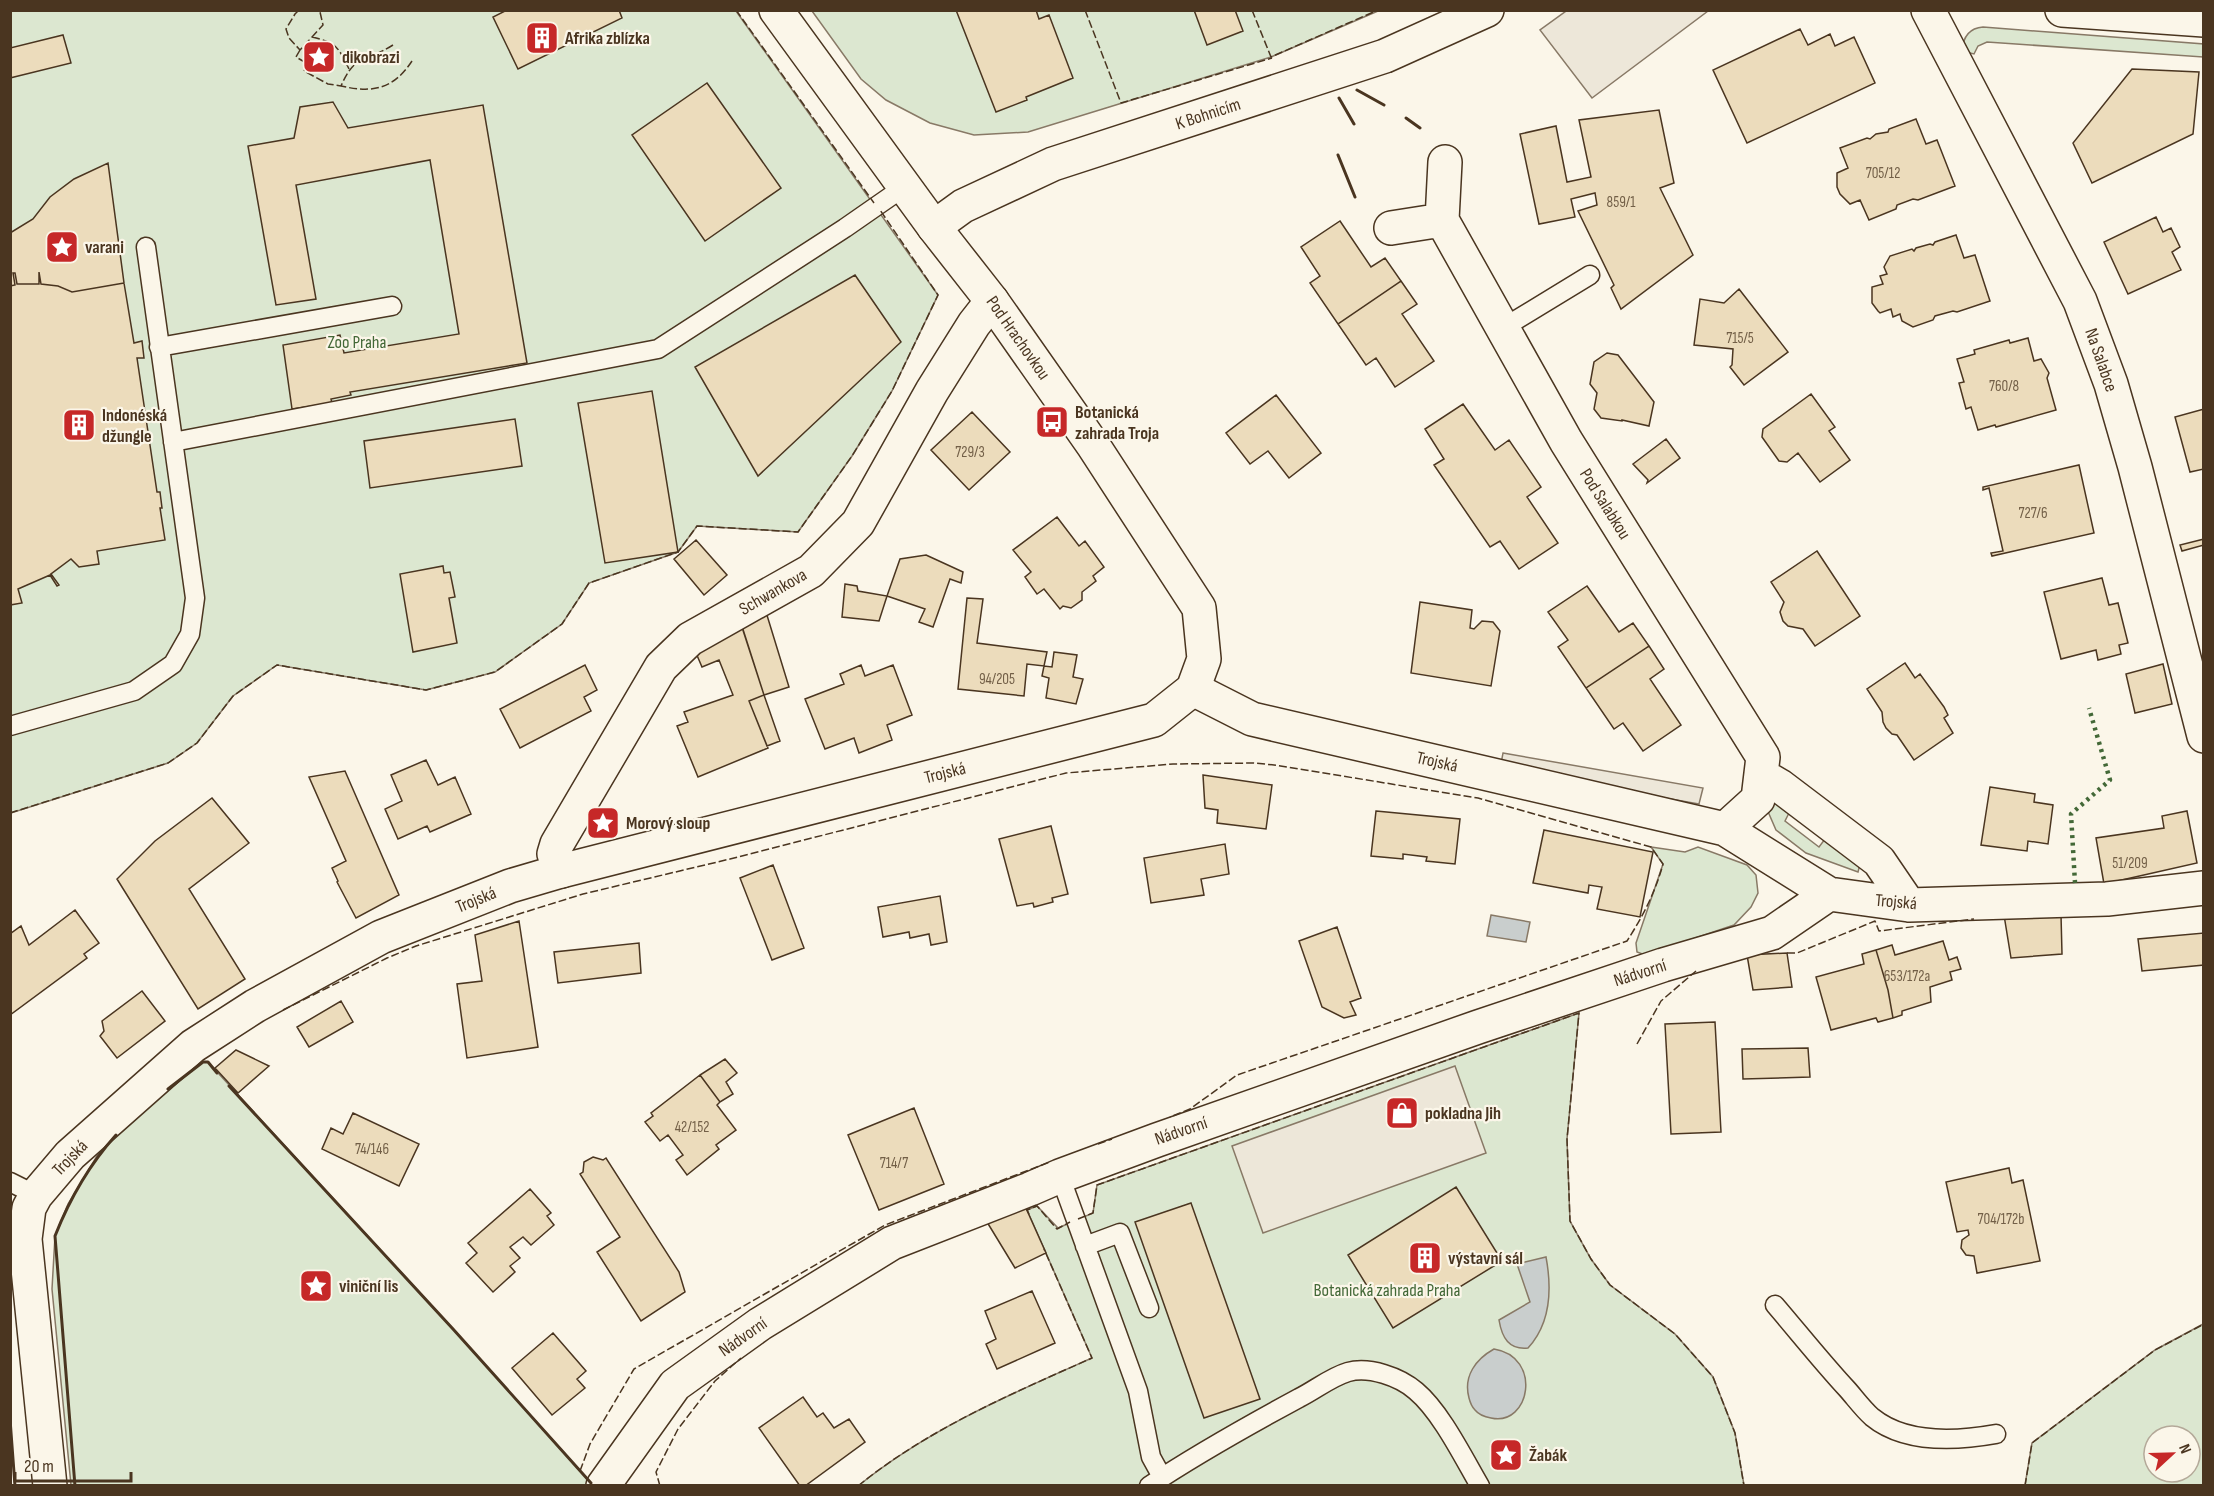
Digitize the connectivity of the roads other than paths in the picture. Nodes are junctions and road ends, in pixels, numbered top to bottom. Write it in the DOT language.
graph roads {
  1 [pos="776,10"];
  2 [pos="1486,10"];
  3 [pos="1928,10"];
  4 [pos="2062,10"];
  5 [pos="2204,20"];
  6 [pos="1445,162"];
  7 [pos="904,187"];
  8 [pos="1442,220"];
  9 [pos="934,228"];
  10 [pos="1391,228"];
  11 [pos="146,247"];
  12 [pos="1590,275"];
  13 [pos="992,301"];
  14 [pos="392,306"];
  15 [pos="1503,328"];
  16 [pos="159,347"];
  17 [pos="173,442"];
  18 [pos="1193,689"];
  19 [pos="10,726"];
  20 [pos="2204,736"];
  21 [pos="1761,775"];
  22 [pos="1725,829"];
  23 [pos="561,872"];
  24 [pos="2204,888"];
  25 [pos="1829,894"];
  26 [pos="1909,905"];
  27 [pos="1060,1176"];
  28 [pos="23,1189"];
  29 [pos="18,1238"];
  30 [pos="1085,1246"];
  31 [pos="1775,1305"];
  32 [pos="1149,1308"];
  33 [pos="1996,1434"];
  34 [pos="1156,1481"];
  35 [pos="50,1485"];
  36 [pos="603,1485"];
  37 [pos="1480,1485"];
  1 -- 7 [label="street, Pod Hrachovkou"];
  2 -- 9 [label="street, K Bohnicím"];
  3 -- 20 [label="street, Na Salabce"];
  4 -- 5 [label="street"];
  6 -- 8 [label="street"];
  7 -- 9 [label="street, Pod Hrachovkou"];
  7 -- 17 [label="lane"];
  8 -- 10 [label="street"];
  8 -- 15 [label="street, Pod Salabkou"];
  9 -- 13 [label="street, Pod Hrachovkou"];
  11 -- 16 [label="lane"];
  12 -- 15 [label="lane"];
  13 -- 18 [label="street, Pod Hrachovkou"];
  13 -- 23 [label="street, Schwankova"];
  14 -- 16 [label="lane"];
  15 -- 21 [label="street, Pod Salabkou"];
  16 -- 17 [label="lane"];
  17 -- 19 [label="lane"];
  18 -- 22 [label="street, Trojská"];
  18 -- 23 [label="street, Trojská"];
  21 -- 22 [label="street, Pod Salabkou"];
  21 -- 26 [label="street"];
  22 -- 25 [label="street, Trojská"];
  23 -- 28 [label="street, Trojská"];
  24 -- 26 [label="street, Trojská"];
  25 -- 26 [label="street, Trojská"];
  25 -- 27 [label="street, Nádvorní"];
  27 -- 30 [label="lane"];
  27 -- 36 [label="street, Nádvorní"];
  28 -- 29 [label="street, Trojská"];
  29 -- 35 [label="street, Trojská"];
  30 -- 32 [label="lane"];
  30 -- 34 [label="lane"];
  31 -- 33 [label="lane"];
  34 -- 37 [label="lane"];
}
